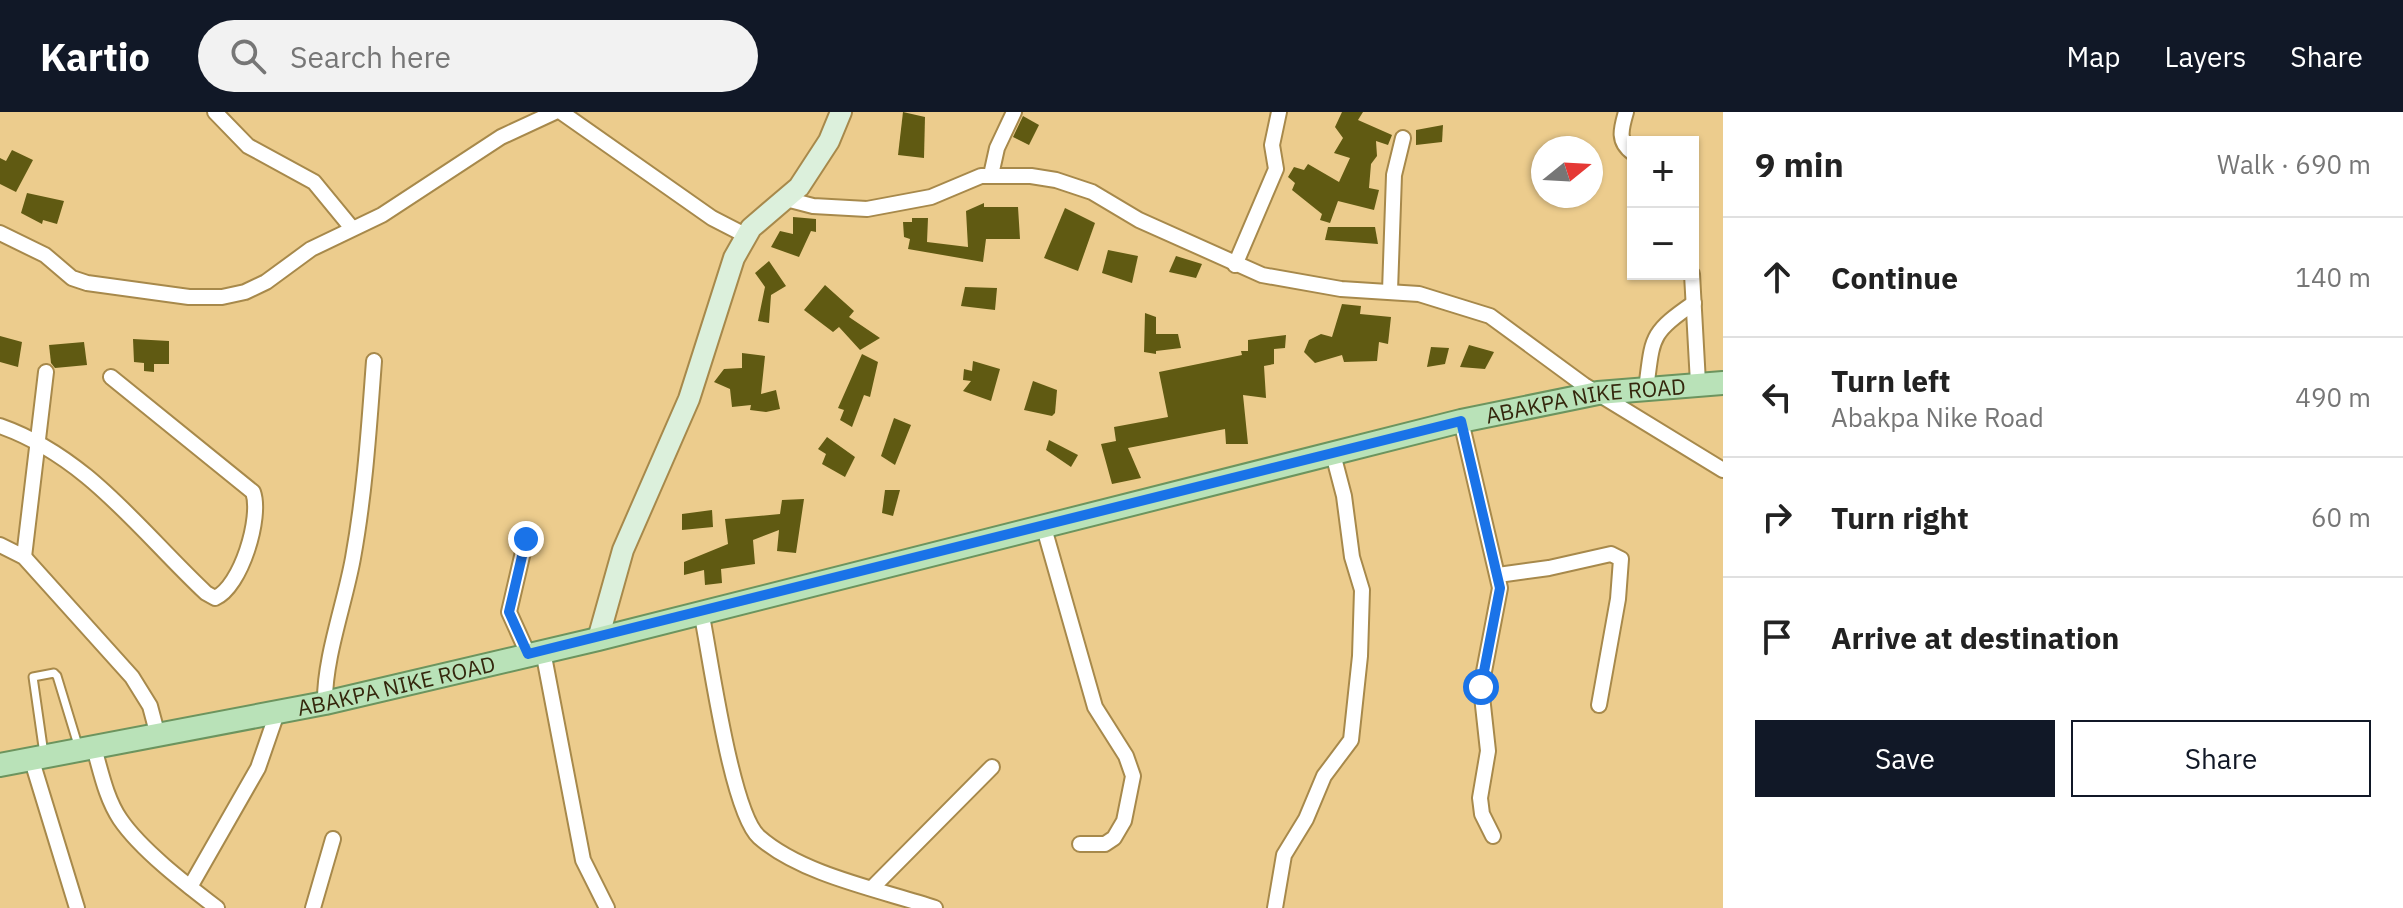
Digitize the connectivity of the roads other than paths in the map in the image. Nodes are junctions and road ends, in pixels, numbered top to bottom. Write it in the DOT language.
graph roads {
  1 [pos="215,112"];
  2 [pos="555,112"];
  3 [pos="561,112"];
  4 [pos="841,112"];
  5 [pos="1014,112"];
  6 [pos="1279,112"];
  7 [pos="1626,112"];
  8 [pos="1403,138"];
  9 [pos="1627,148"];
  10 [pos="991,175"];
  11 [pos="786,199"];
  12 [pos="351,227"];
  13 [pos="0,233"];
  14 [pos="745,235"];
  15 [pos="1235,265"];
  16 [pos="1692,280"];
  17 [pos="1390,291"];
  18 [pos="1694,303"];
  19 [pos="374,361"];
  20 [pos="46,372"];
  21 [pos="111,377"];
  22 [pos="1698,383"];
  23 [pos="1723,383"];
  24 [pos="1646,389"];
  25 [pos="1598,393"];
  26 [pos="1461,421"];
  27 [pos="0,426"];
  28 [pos="36,439"];
  29 [pos="1333,454"];
  30 [pos="1723,470"];
  31 [pos="1044,528"];
  32 [pos="526,539"];
  33 [pos="0,545"];
  34 [pos="24,557"];
  35 [pos="1498,575"];
  36 [pos="701,611"];
  37 [pos="598,639"];
  38 [pos="536,653"];
  39 [pos="325,703"];
  40 [pos="1599,705"];
  41 [pos="277,713"];
  42 [pos="158,736"];
  43 [pos="87,750"];
  44 [pos="38,759"];
  45 [pos="0,765"];
  46 [pos="992,767"];
  47 [pos="1493,836"];
  48 [pos="333,839"];
  49 [pos="1080,844"];
  50 [pos="190,887"];
  51 [pos="873,887"];
  52 [pos="77,908"];
  53 [pos="217,908"];
  54 [pos="313,908"];
  55 [pos="607,908"];
  56 [pos="935,908"];
  57 [pos="1275,908"];
  1 -- 12 [label="street"];
  2 -- 12 [label="street"];
  3 -- 14 [label="street"];
  4 -- 11 [label="street"];
  5 -- 10 [label="street"];
  6 -- 15 [label="street"];
  7 -- 9 [label="street"];
  8 -- 17 [label="street"];
  10 -- 11 [label="street"];
  10 -- 15 [label="street"];
  11 -- 14 [label="street"];
  12 -- 13 [label="street"];
  14 -- 37 [label="street"];
  15 -- 17 [label="street"];
  16 -- 18 [label="street"];
  17 -- 25 [label="street"];
  18 -- 22 [label="street"];
  18 -- 24 [label="street"];
  19 -- 39 [label="street"];
  20 -- 28 [label="street"];
  21 -- 28 [label="street"];
  22 -- 23 [label="main road, ABAKPA NIKE ROAD"];
  22 -- 24 [label="main road, ABAKPA NIKE ROAD"];
  24 -- 25 [label="main road, ABAKPA NIKE ROAD"];
  25 -- 26 [label="main road, ABAKPA NIKE ROAD"];
  25 -- 30 [label="street"];
  26 -- 29 [label="main road, ABAKPA NIKE ROAD"];
  26 -- 35 [label="street"];
  27 -- 28 [label="street"];
  28 -- 34 [label="street"];
  29 -- 31 [label="main road, ABAKPA NIKE ROAD"];
  29 -- 57 [label="street"];
  31 -- 36 [label="main road, ABAKPA NIKE ROAD"];
  31 -- 49 [label="street"];
  32 -- 38 [label="street"];
  33 -- 34 [label="street"];
  34 -- 42 [label="street"];
  35 -- 40 [label="street"];
  35 -- 47 [label="street"];
  36 -- 37 [label="main road, ABAKPA NIKE ROAD"];
  36 -- 51 [label="street"];
  37 -- 38 [label="main road, ABAKPA NIKE ROAD"];
  38 -- 39 [label="main road, ABAKPA NIKE ROAD"];
  38 -- 55 [label="street"];
  39 -- 41 [label="main road, ABAKPA NIKE ROAD"];
  41 -- 42 [label="main road, ABAKPA NIKE ROAD"];
  41 -- 50 [label="street"];
  42 -- 43 [label="main road, ABAKPA NIKE ROAD"];
  43 -- 44 [label="main road, ABAKPA NIKE ROAD"];
  43 -- 44 [label="lane"];
  43 -- 50 [label="street"];
  44 -- 45 [label="main road, ABAKPA NIKE ROAD"];
  44 -- 52 [label="street"];
  46 -- 51 [label="street"];
  48 -- 54 [label="street"];
  50 -- 53 [label="street"];
  51 -- 56 [label="street"];
}
